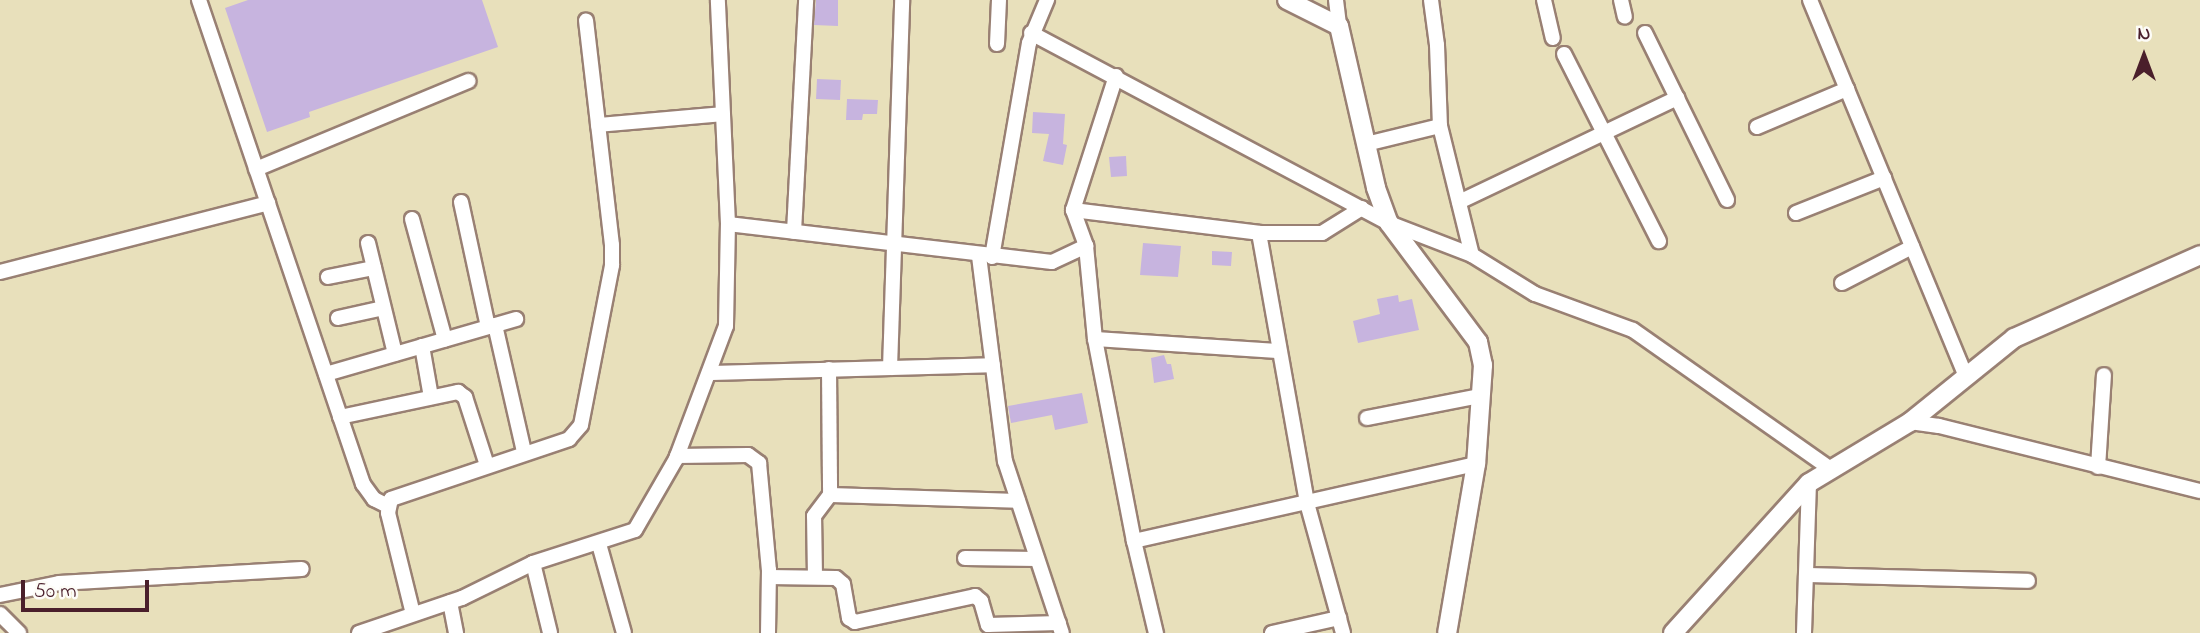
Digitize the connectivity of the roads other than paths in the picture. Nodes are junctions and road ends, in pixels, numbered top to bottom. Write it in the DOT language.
graph roads {
  1 [pos="199,0"];
  2 [pos="718,0"];
  3 [pos="806,0"];
  4 [pos="902,0"];
  5 [pos="999,0"];
  6 [pos="1047,0"];
  7 [pos="1287,0"];
  8 [pos="1336,0"];
  9 [pos="1431,0"];
  10 [pos="1544,0"];
  11 [pos="1620,0"];
  12 [pos="1810,0"];
  13 [pos="1625,18"];
  14 [pos="586,20"];
  15 [pos="1339,26"];
  16 [pos="1031,33"];
  17 [pos="1645,33"];
  18 [pos="1553,38"];
  19 [pos="998,44"];
  20 [pos="1564,54"];
  21 [pos="1116,76"];
  22 [pos="468,81"];
  23 [pos="1847,89"];
  24 [pos="1677,98"];
  25 [pos="723,114"];
  26 [pos="598,125"];
  27 [pos="1440,126"];
  28 [pos="1757,127"];
  29 [pos="1604,133"];
  30 [pos="1366,144"];
  31 [pos="256,169"];
  32 [pos="1884,178"];
  33 [pos="1727,200"];
  34 [pos="461,202"];
  35 [pos="1459,202"];
  36 [pos="268,203"];
  37 [pos="1362,208"];
  38 [pos="1073,210"];
  39 [pos="1796,212"];
  40 [pos="412,219"];
  41 [pos="1389,223"];
  42 [pos="728,224"];
  43 [pos="794,232"];
  44 [pos="1259,233"];
  45 [pos="1659,241"];
  46 [pos="368,243"];
  47 [pos="893,245"];
  48 [pos="1086,246"];
  49 [pos="1912,247"];
  50 [pos="1472,255"];
  51 [pos="2200,255"];
  52 [pos="986,256"];
  53 [pos="374,268"];
  54 [pos="0,272"];
  55 [pos="328,277"];
  56 [pos="1842,283"];
  57 [pos="383,308"];
  58 [pos="338,318"];
  59 [pos="516,319"];
  60 [pos="491,326"];
  61 [pos="1095,339"];
  62 [pos="445,340"];
  63 [pos="422,346"];
  64 [pos="1278,351"];
  65 [pos="395,354"];
  66 [pos="993,365"];
  67 [pos="890,368"];
  68 [pos="829,369"];
  69 [pos="710,373"];
  70 [pos="326,374"];
  71 [pos="1965,375"];
  72 [pos="2104,375"];
  73 [pos="1480,396"];
  74 [pos="431,397"];
  75 [pos="340,417"];
  76 [pos="1367,418"];
  77 [pos="1910,422"];
  78 [pos="524,452"];
  79 [pos="677,456"];
  80 [pos="1476,464"];
  81 [pos="487,465"];
  82 [pos="2098,467"];
  83 [pos="1831,469"];
  84 [pos="1809,483"];
  85 [pos="2200,491"];
  86 [pos="830,495"];
  87 [pos="1018,501"];
  88 [pos="1307,503"];
  89 [pos="388,506"];
  90 [pos="1134,541"];
  91 [pos="599,544"];
  92 [pos="965,558"];
  93 [pos="1037,559"];
  94 [pos="533,563"];
  95 [pos="302,569"];
  96 [pos="1806,575"];
  97 [pos="769,577"];
  98 [pos="815,577"];
  99 [pos="2028,581"];
  100 [pos="0,595"];
  101 [pos="450,602"];
  102 [pos="0,614"];
  103 [pos="413,614"];
  104 [pos="1341,626"];
  105 [pos="1060,628"];
  106 [pos="988,629"];
  107 [pos="19,633"];
  108 [pos="359,633"];
  109 [pos="456,633"];
  110 [pos="551,633"];
  111 [pos="624,633"];
  112 [pos="768,633"];
  113 [pos="1156,633"];
  114 [pos="1272,633"];
  115 [pos="1447,633"];
  116 [pos="1673,633"];
  117 [pos="1804,633"];
  1 -- 31 [label="street"];
  2 -- 25 [label="street"];
  3 -- 43 [label="street"];
  4 -- 47 [label="street"];
  5 -- 19 [label="street"];
  6 -- 16 [label="street"];
  7 -- 15 [label="street"];
  8 -- 15 [label="street"];
  9 -- 27 [label="street"];
  10 -- 18 [label="street"];
  11 -- 13 [label="street"];
  12 -- 23 [label="street"];
  14 -- 26 [label="street"];
  15 -- 30 [label="street"];
  16 -- 21 [label="street"];
  16 -- 52 [label="street"];
  17 -- 24 [label="street"];
  20 -- 29 [label="street"];
  21 -- 37 [label="street"];
  21 -- 38 [label="street"];
  22 -- 31 [label="street"];
  23 -- 28 [label="street"];
  23 -- 32 [label="street"];
  24 -- 29 [label="street"];
  24 -- 33 [label="street"];
  25 -- 26 [label="street"];
  25 -- 42 [label="street"];
  26 -- 78 [label="street"];
  27 -- 30 [label="street"];
  27 -- 35 [label="street"];
  29 -- 35 [label="street"];
  29 -- 45 [label="street"];
  30 -- 41 [label="street"];
  31 -- 36 [label="street"];
  32 -- 39 [label="street"];
  32 -- 49 [label="street"];
  34 -- 60 [label="street"];
  35 -- 50 [label="street"];
  36 -- 54 [label="street"];
  36 -- 70 [label="street"];
  37 -- 41 [label="street"];
  37 -- 44 [label="street"];
  38 -- 44 [label="street"];
  38 -- 48 [label="street"];
  40 -- 62 [label="street"];
  41 -- 50 [label="street"];
  41 -- 73 [label="street"];
  42 -- 43 [label="street"];
  42 -- 69 [label="street"];
  43 -- 47 [label="street"];
  44 -- 64 [label="street"];
  46 -- 53 [label="street"];
  47 -- 52 [label="street"];
  47 -- 67 [label="street"];
  48 -- 52 [label="street"];
  48 -- 61 [label="street"];
  49 -- 56 [label="street"];
  49 -- 71 [label="street"];
  50 -- 83 [label="street"];
  51 -- 71 [label="street"];
  52 -- 66 [label="street"];
  53 -- 55 [label="street"];
  53 -- 57 [label="street"];
  57 -- 58 [label="street"];
  57 -- 65 [label="street"];
  59 -- 60 [label="street"];
  60 -- 62 [label="street"];
  60 -- 78 [label="street"];
  61 -- 64 [label="street"];
  61 -- 90 [label="street"];
  62 -- 63 [label="street"];
  63 -- 65 [label="street"];
  63 -- 74 [label="street"];
  64 -- 88 [label="street"];
  65 -- 70 [label="street"];
  66 -- 67 [label="street"];
  66 -- 87 [label="street"];
  67 -- 68 [label="street"];
  68 -- 69 [label="street"];
  68 -- 86 [label="street"];
  69 -- 79 [label="street"];
  70 -- 75 [label="street"];
  71 -- 77 [label="street"];
  72 -- 82 [label="street"];
  73 -- 76 [label="street"];
  73 -- 80 [label="street"];
  74 -- 75 [label="street"];
  74 -- 81 [label="street"];
  75 -- 89 [label="street"];
  77 -- 82 [label="street"];
  77 -- 83 [label="street"];
  78 -- 81 [label="street"];
  79 -- 91 [label="street"];
  79 -- 97 [label="street"];
  80 -- 88 [label="street"];
  80 -- 115 [label="street"];
  81 -- 89 [label="street"];
  82 -- 85 [label="street"];
  83 -- 84 [label="street"];
  84 -- 96 [label="street"];
  84 -- 116 [label="street"];
  86 -- 87 [label="street"];
  86 -- 98 [label="street"];
  87 -- 93 [label="street"];
  88 -- 90 [label="street"];
  88 -- 104 [label="street"];
  89 -- 103 [label="street"];
  90 -- 113 [label="street"];
  91 -- 94 [label="street"];
  91 -- 111 [label="street"];
  92 -- 93 [label="street"];
  93 -- 105 [label="street"];
  94 -- 101 [label="street"];
  94 -- 110 [label="street"];
  95 -- 100 [label="street"];
  96 -- 99 [label="street"];
  96 -- 117 [label="street"];
  97 -- 98 [label="street"];
  97 -- 112 [label="street"];
  98 -- 106 [label="street"];
  101 -- 103 [label="street"];
  101 -- 109 [label="street"];
  102 -- 107 [label="street"];
  103 -- 108 [label="street"];
  104 -- 114 [label="street"];
  105 -- 106 [label="street"];
}
